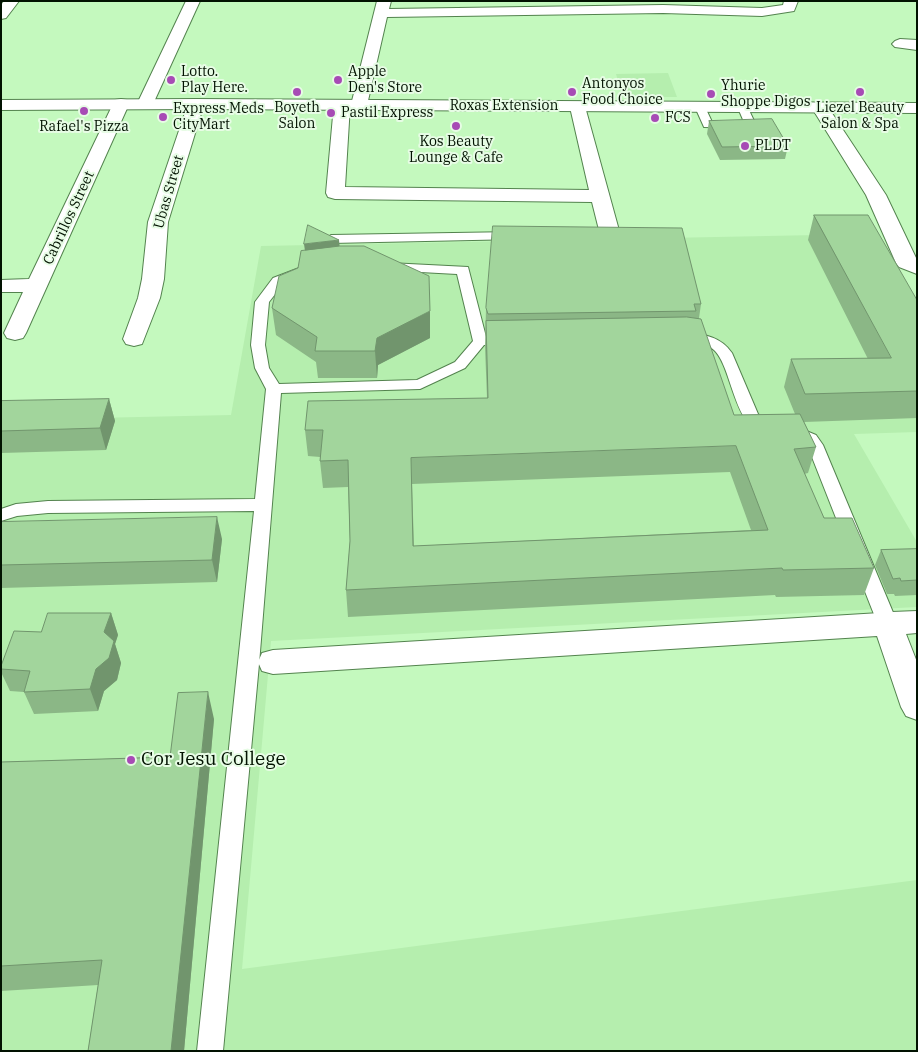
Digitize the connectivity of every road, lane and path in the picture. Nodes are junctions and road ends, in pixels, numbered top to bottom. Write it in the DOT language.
graph roads {
  1 [pos="12,1"];
  2 [pos="193,1"];
  3 [pos="791,1"];
  4 [pos="383,7"];
  5 [pos="1,14"];
  6 [pos="900,44"];
  7 [pos="917,44"];
  8 [pos="121,104"];
  9 [pos="145,104"];
  10 [pos="196,104"];
  11 [pos="1,105"];
  12 [pos="350,105"];
  13 [pos="578,107"];
  14 [pos="820,108"];
  15 [pos="917,108"];
  16 [pos="601,196"];
  17 [pos="605,234"];
  18 [pos="530,236"];
  19 [pos="330,239"];
  20 [pos="376,266"];
  21 [pos="314,269"];
  22 [pos="909,272"];
  23 [pos="38,285"];
  24 [pos="1,286"];
  25 [pos="15,333"];
  26 [pos="669,337"];
  27 [pos="134,339"];
  28 [pos="480,341"];
  29 [pos="500,341"];
  30 [pos="274,389"];
  31 [pos="262,505"];
  32 [pos="1,515"];
  33 [pos="902,622"];
  34 [pos="261,663"];
  35 [pos="917,707"];
  36 [pos="210,1051"];
  1 -- 5 [label="street"];
  2 -- 9 [label="street"];
  3 -- 4 [label="street"];
  4 -- 12 [label="street"];
  6 -- 7 [label="street"];
  8 -- 9 [label="street, Roxas Extension"];
  8 -- 11 [label="street, Roxas Extension"];
  8 -- 23 [label="street, Cabrillos Street"];
  9 -- 10 [label="street, Roxas Extension"];
  10 -- 12 [label="street, Roxas Extension"];
  10 -- 27 [label="street, Ubas Street"];
  12 -- 13 [label="street, Roxas Extension"];
  12 -- 16 [label="street"];
  13 -- 14 [label="street, Roxas Extension"];
  13 -- 16 [label="street"];
  14 -- 15 [label="street, Roxas Extension"];
  14 -- 22 [label="street"];
  16 -- 17 [label="street"];
  18 -- 19 [label="lane"];
  20 -- 28 [label="lane"];
  21 -- 30 [label="lane"];
  23 -- 24 [label="street"];
  23 -- 25 [label="street, Cabrillos Street"];
  26 -- 33 [label="lane"];
  28 -- 29 [label="lane"];
  28 -- 30 [label="lane"];
  30 -- 31 [label="lane"];
  31 -- 32 [label="lane"];
  31 -- 34 [label="lane"];
  33 -- 34 [label="street"];
  33 -- 35 [label="street"];
  34 -- 36 [label="lane"];
}
